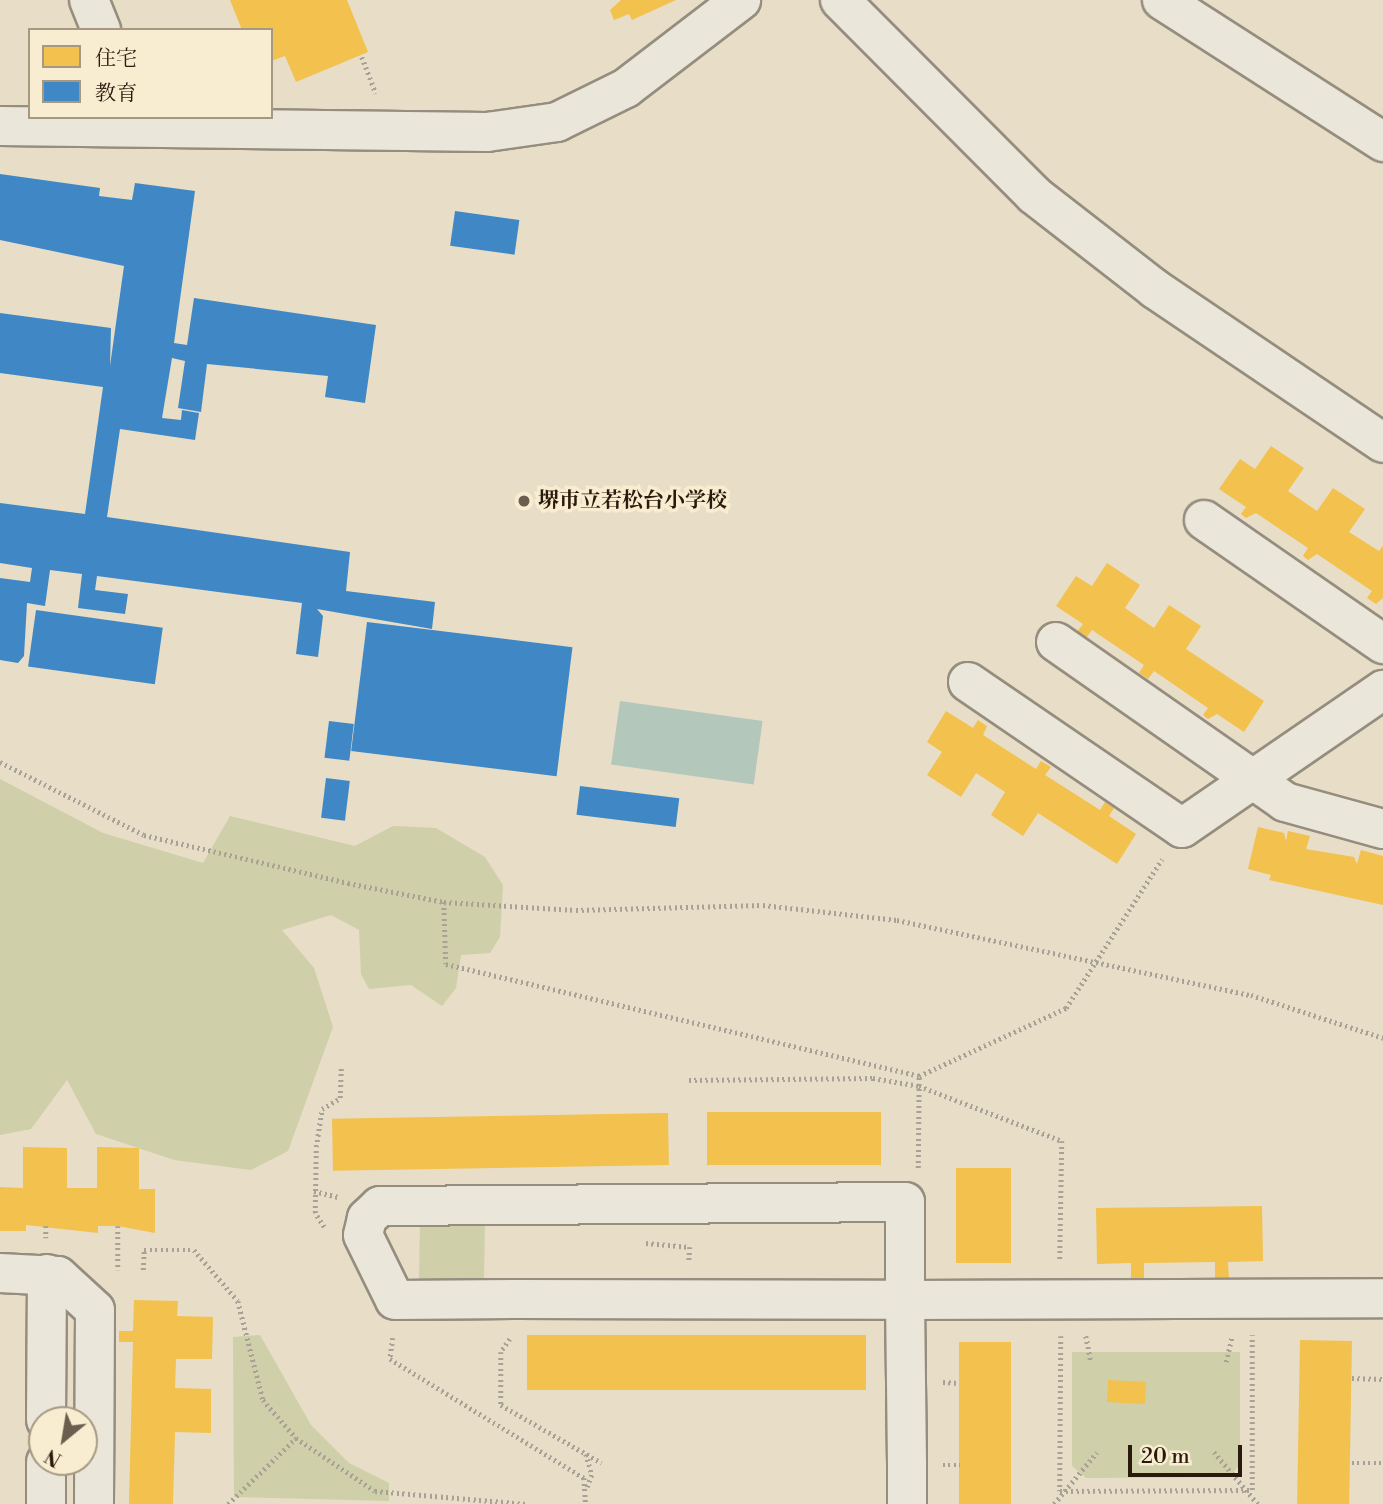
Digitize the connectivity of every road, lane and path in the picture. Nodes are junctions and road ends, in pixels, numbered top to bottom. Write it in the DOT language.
graph roads {
  1 [pos="89,0"];
  2 [pos="741,0"];
  3 [pos="841,0"];
  4 [pos="1162,0"];
  5 [pos="100,28"];
  6 [pos="139,124"];
  7 [pos="0,127"];
  8 [pos="1383,142"];
  9 [pos="1383,443"];
  10 [pos="1204,520"];
  11 [pos="1056,642"];
  12 [pos="1383,644"];
  13 [pos="968,682"];
  14 [pos="1383,691"];
  15 [pos="0,762"];
  16 [pos="1250,782"];
  17 [pos="1182,828"];
  18 [pos="1383,829"];
  19 [pos="444,901"];
  20 [pos="1093,961"];
  21 [pos="1383,1038"];
  22 [pos="919,1076"];
  23 [pos="689,1080"];
  24 [pos="919,1086"];
  25 [pos="905,1202"];
  26 [pos="644,1205"];
  27 [pos="118,1226"];
  28 [pos="118,1270"];
  29 [pos="144,1270"];
  30 [pos="0,1273"];
  31 [pos="47,1274"];
  32 [pos="1383,1298"];
  33 [pos="513,1299"];
  34 [pos="688,1299"];
  35 [pos="1059,1299"];
  36 [pos="1251,1299"];
  37 [pos="905,1300"];
  38 [pos="1352,1378"];
  39 [pos="1383,1379"];
  40 [pos="46,1406"];
  41 [pos="296,1438"];
  42 [pos="1097,1452"];
  43 [pos="1214,1452"];
  44 [pos="586,1454"];
  45 [pos="602,1463"];
  46 [pos="1352,1463"];
  47 [pos="1383,1463"];
  48 [pos="46,1476"];
  49 [pos="587,1488"];
  50 [pos="1252,1490"];
  51 [pos="1060,1491"];
  52 [pos="46,1504"];
  53 [pos="94,1504"];
  54 [pos="228,1504"];
  55 [pos="526,1504"];
  56 [pos="906,1504"];
  57 [pos="1054,1504"];
  58 [pos="1258,1504"];
  1 -- 5 [label="street"];
  2 -- 6 [label="street"];
  3 -- 9 [label="street"];
  4 -- 8 [label="street"];
  6 -- 7 [label="street"];
  10 -- 12 [label="street"];
  11 -- 16 [label="street"];
  13 -- 17 [label="street"];
  14 -- 16 [label="street"];
  15 -- 19 [label="path"];
  16 -- 17 [label="street"];
  16 -- 18 [label="street"];
  17 -- 20 [label="path"];
  19 -- 20 [label="path"];
  19 -- 22 [label="path"];
  20 -- 21 [label="path"];
  20 -- 22 [label="path"];
  22 -- 24 [label="path"];
  23 -- 24 [label="path"];
  24 -- 25 [label="path"];
  24 -- 35 [label="path"];
  25 -- 26 [label="street"];
  25 -- 37 [label="street"];
  26 -- 33 [label="street"];
  26 -- 34 [label="path"];
  27 -- 28 [label="path"];
  29 -- 41 [label="path"];
  30 -- 31 [label="street"];
  31 -- 40 [label="street"];
  31 -- 53 [label="street"];
  32 -- 36 [label="street"];
  33 -- 34 [label="street"];
  33 -- 44 [label="path"];
  34 -- 37 [label="street"];
  35 -- 36 [label="street"];
  35 -- 37 [label="street"];
  35 -- 51 [label="path"];
  36 -- 50 [label="path"];
  37 -- 56 [label="street"];
  38 -- 39 [label="path"];
  41 -- 54 [label="path"];
  41 -- 55 [label="path"];
  42 -- 51 [label="path"];
  43 -- 50 [label="path"];
  44 -- 45 [label="path"];
  44 -- 49 [label="path"];
  46 -- 47 [label="path"];
  48 -- 52 [label="street"];
  50 -- 51 [label="path"];
  50 -- 58 [label="path"];
  51 -- 57 [label="path"];
}
